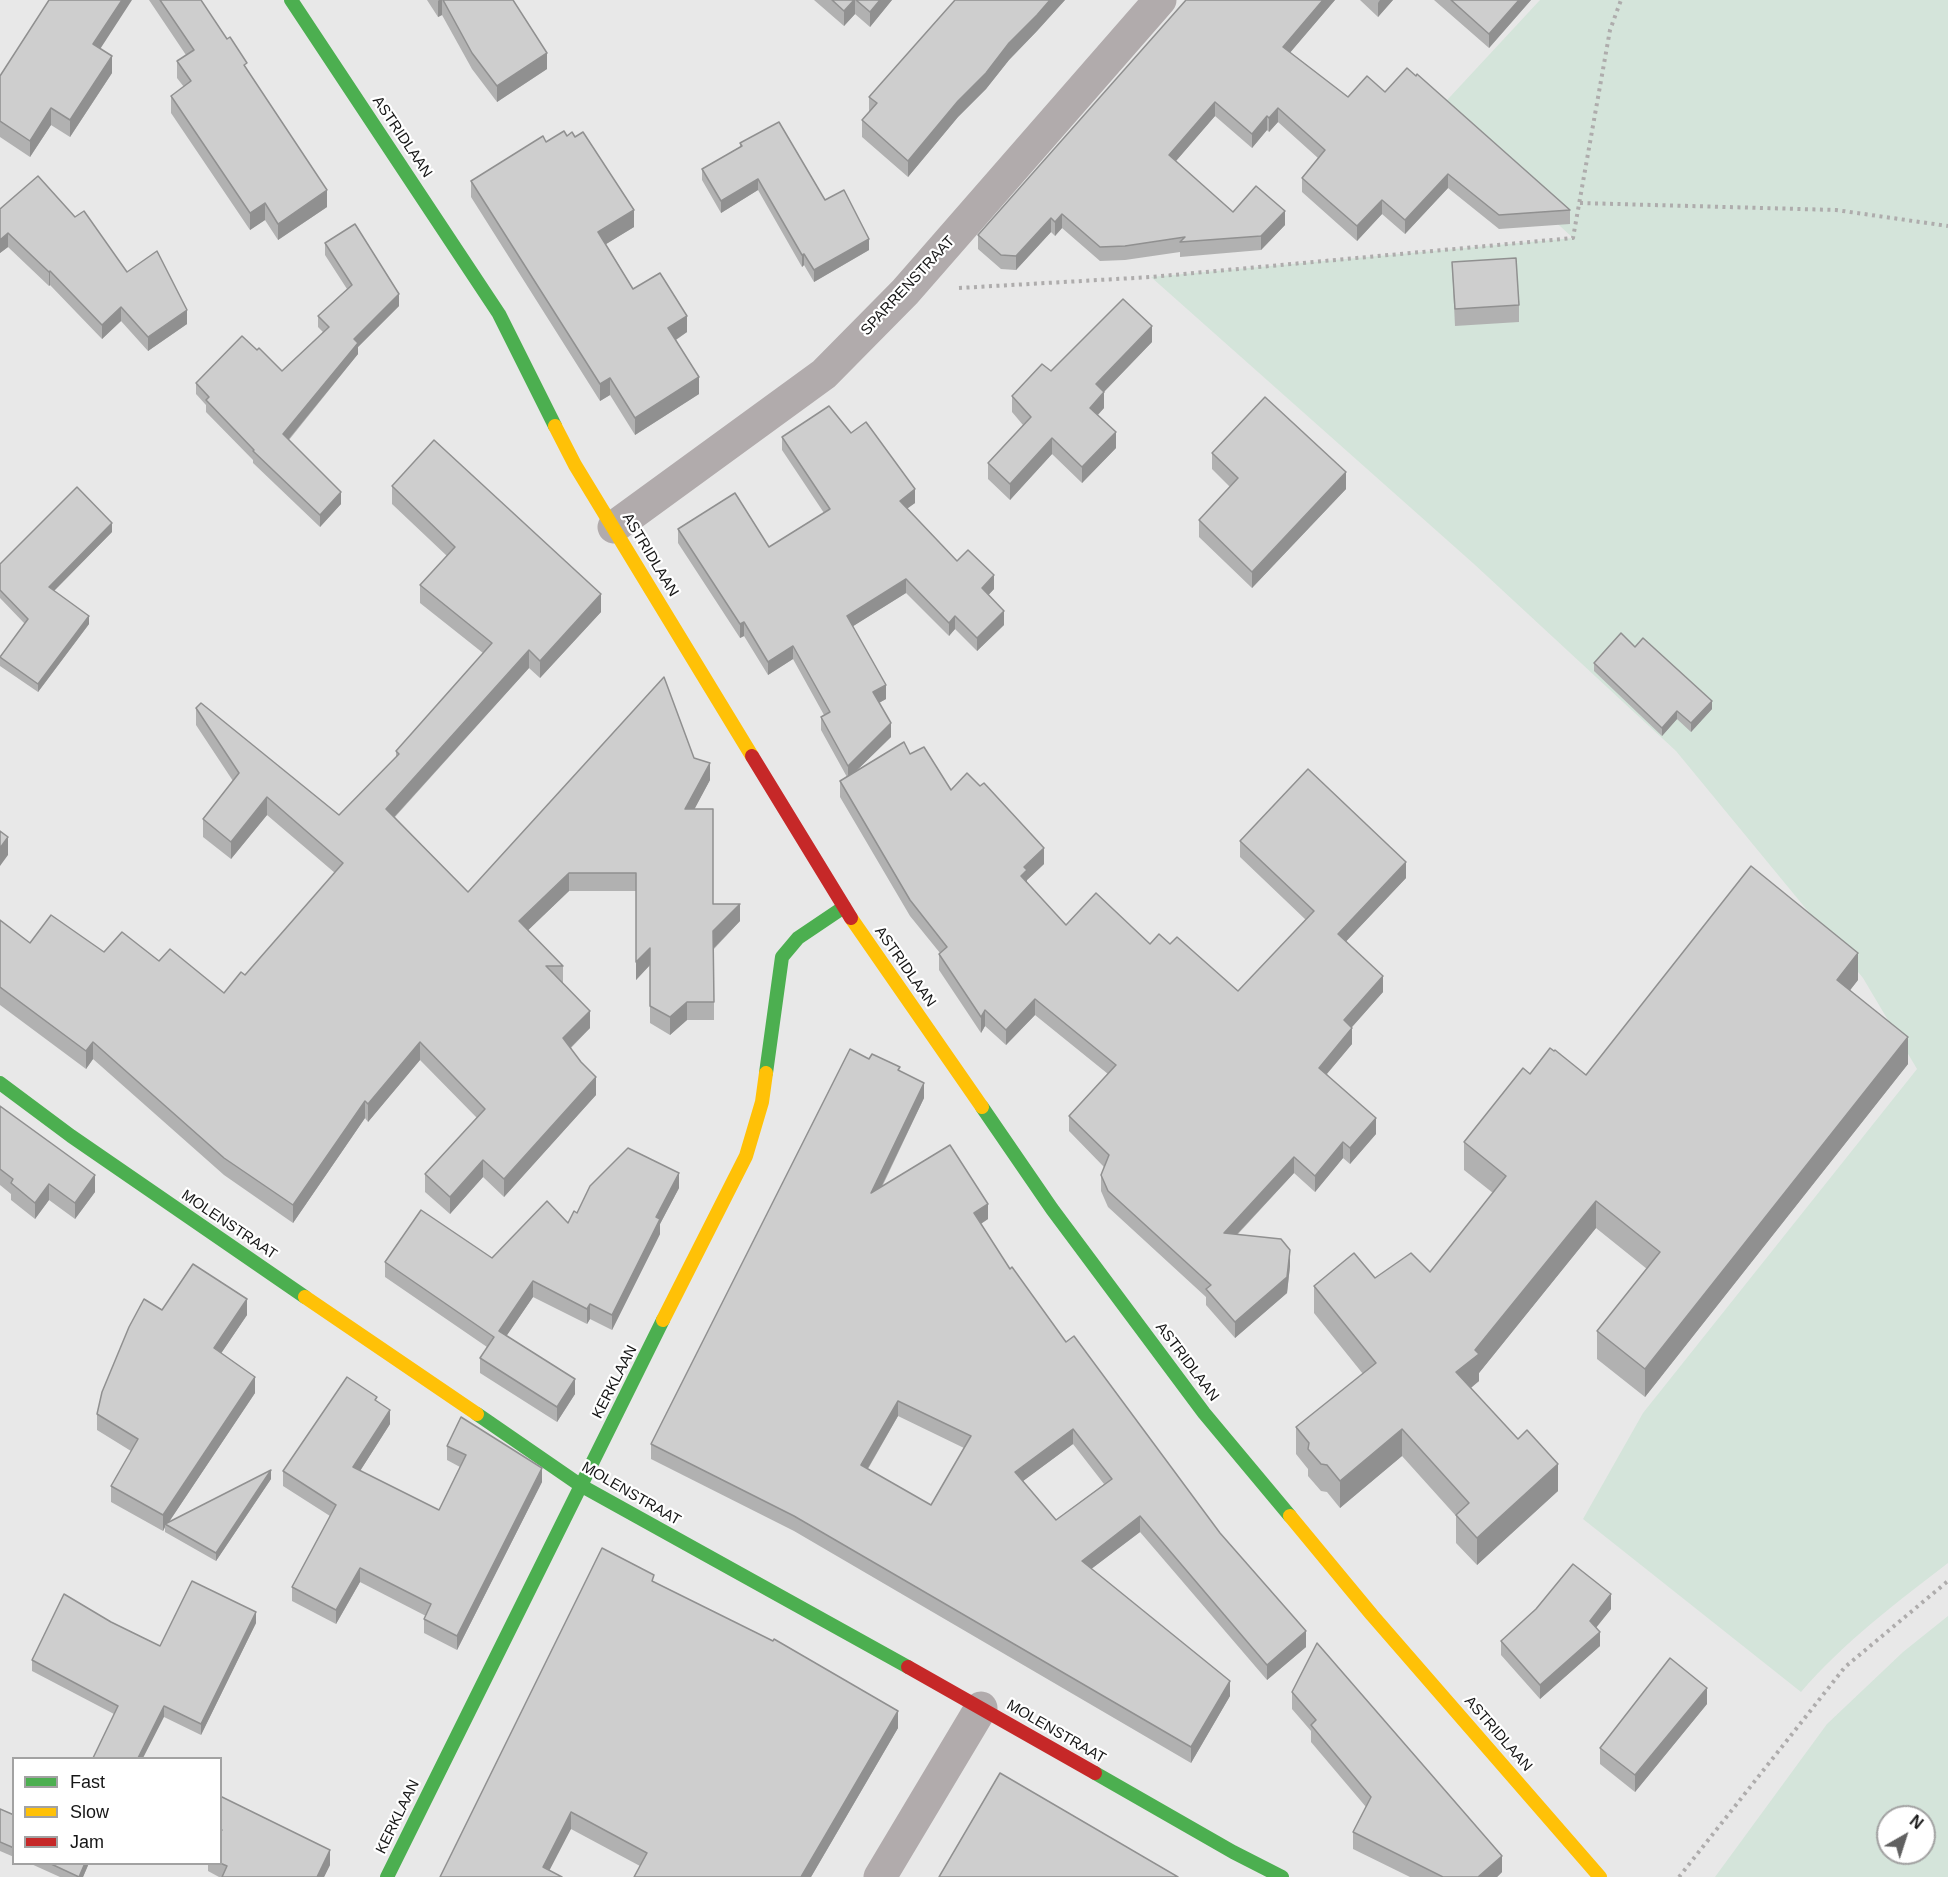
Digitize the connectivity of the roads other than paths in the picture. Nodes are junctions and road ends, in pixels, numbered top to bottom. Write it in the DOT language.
graph roads {
  1 [pos="291,0"];
  2 [pos="1160,0"];
  3 [pos="614,527"];
  4 [pos="844,907"];
  5 [pos="0,1083"];
  6 [pos="580,1485"];
  7 [pos="981,1708"];
  8 [pos="387,1877"];
  9 [pos="880,1877"];
  10 [pos="1282,1877"];
  11 [pos="1600,1877"];
  1 -- 3 [label="street, ASTRIDLAAN"];
  2 -- 3 [label="street, SPARRENSTRAAT"];
  3 -- 4 [label="street, ASTRIDLAAN"];
  4 -- 6 [label="street, KERKLAAN"];
  4 -- 11 [label="street, ASTRIDLAAN"];
  5 -- 6 [label="street, MOLENSTRAAT"];
  6 -- 7 [label="street, MOLENSTRAAT"];
  6 -- 8 [label="street, KERKLAAN"];
  7 -- 9 [label="street"];
  7 -- 10 [label="street, MOLENSTRAAT"];
}
